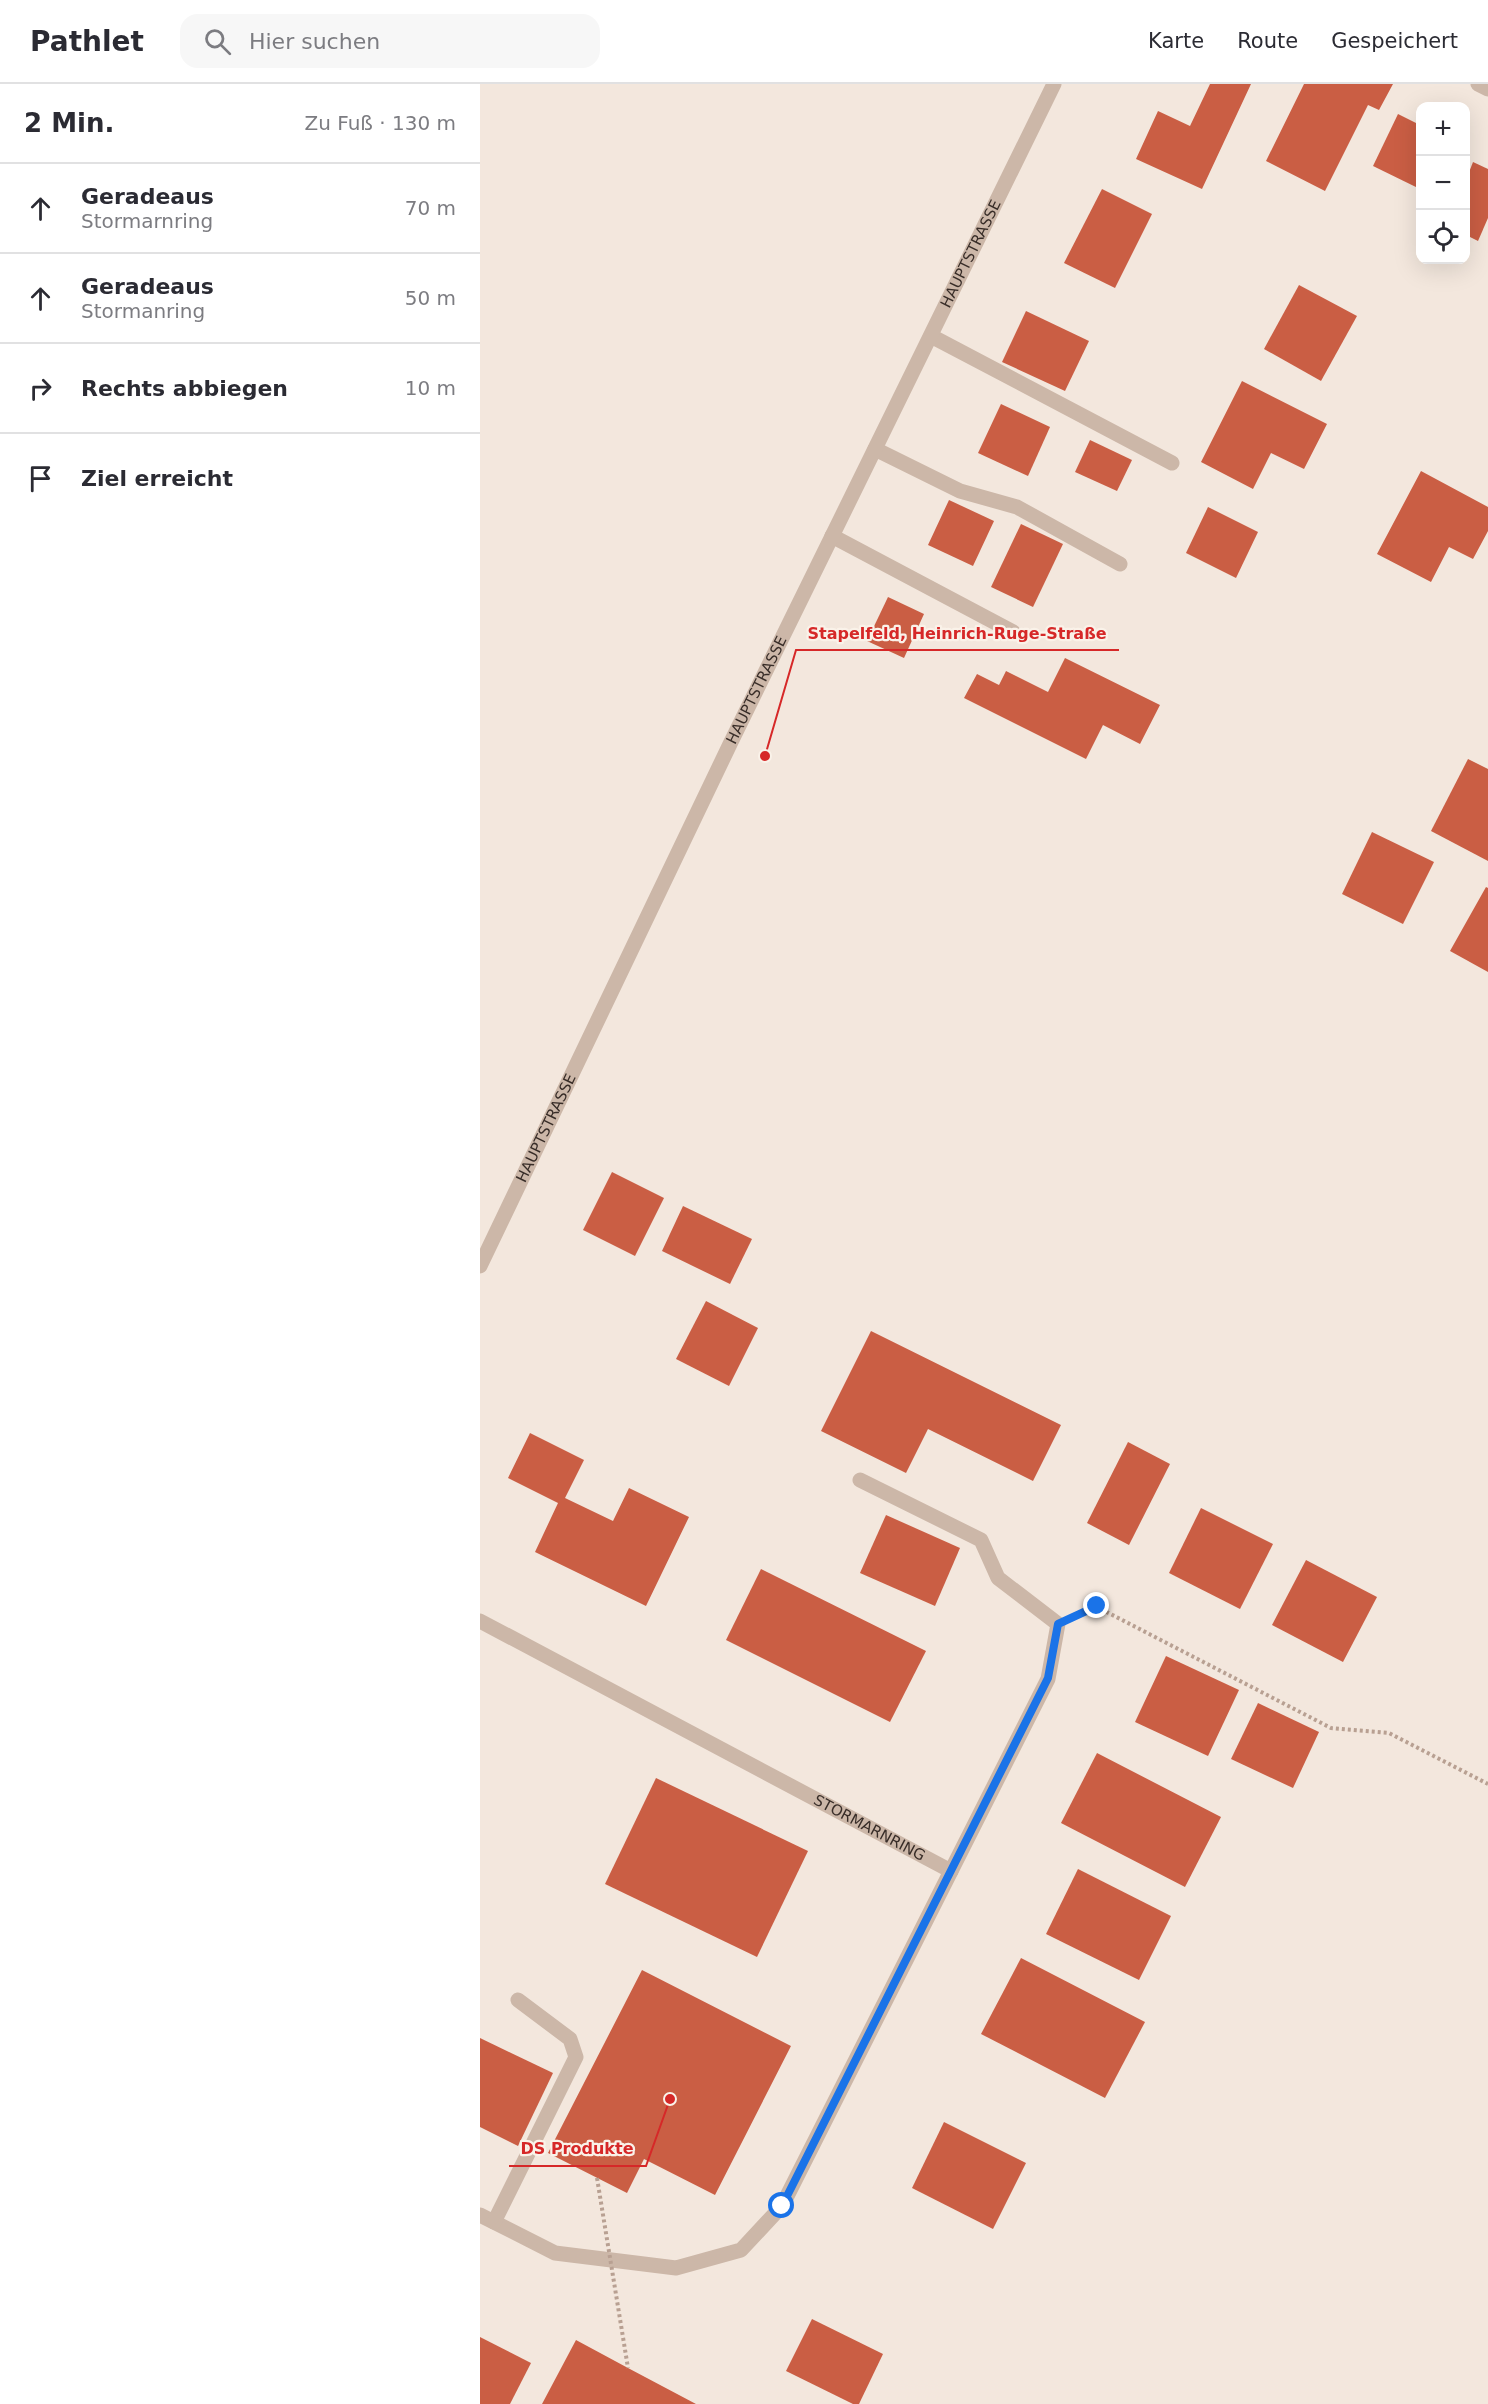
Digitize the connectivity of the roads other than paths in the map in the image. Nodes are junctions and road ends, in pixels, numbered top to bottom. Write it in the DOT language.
graph roads {
  1 [pos="1054,84"];
  2 [pos="1478,84"];
  3 [pos="1488,89"];
  4 [pos="931,336"];
  5 [pos="875,449"];
  6 [pos="1172,463"];
  7 [pos="832,536"];
  8 [pos="1120,564"];
  9 [pos="1014,632"];
  10 [pos="480,1266"];
  11 [pos="860,1480"];
  12 [pos="480,1621"];
  13 [pos="951,1871"];
  14 [pos="518,2000"];
  15 [pos="487,2218"];
  1 -- 4 [label="street, HAUPTSTRASSE"];
  2 -- 3 [label="street"];
  4 -- 5 [label="street, HAUPTSTRASSE"];
  4 -- 6 [label="street"];
  5 -- 7 [label="street, HAUPTSTRASSE"];
  5 -- 8 [label="street"];
  7 -- 9 [label="street"];
  7 -- 10 [label="street, HAUPTSTRASSE"];
  11 -- 13 [label="street"];
  12 -- 13 [label="street, STORMARNRING"];
  13 -- 15 [label="street"];
  14 -- 15 [label="street"];
}
